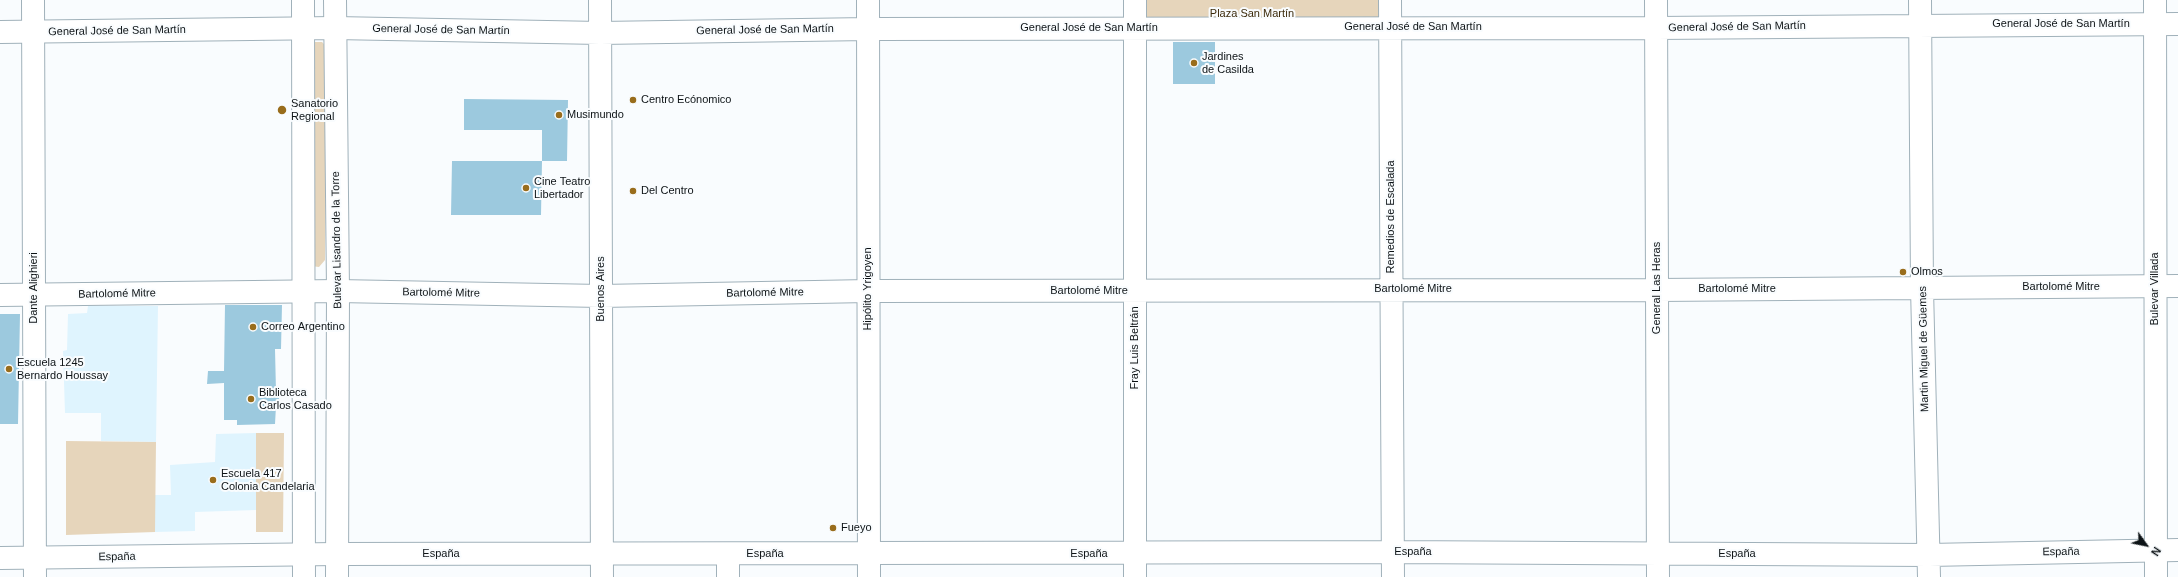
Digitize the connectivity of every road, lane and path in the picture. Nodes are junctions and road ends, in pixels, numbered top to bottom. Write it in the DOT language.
graph roads {
  1 [pos="33,0"];
  2 [pos="303,0"];
  3 [pos="335,0"];
  4 [pos="600,0"];
  5 [pos="868,0"];
  6 [pos="1135,0"];
  7 [pos="1390,0"];
  8 [pos="1656,0"];
  9 [pos="1920,0"];
  10 [pos="2155,0"];
  11 [pos="2155,24"];
  12 [pos="2178,24"];
  13 [pos="1920,25"];
  14 [pos="1390,27"];
  15 [pos="335,28"];
  16 [pos="1135,28"];
  17 [pos="1656,28"];
  18 [pos="303,29"];
  19 [pos="868,29"];
  20 [pos="0,32"];
  21 [pos="33,32"];
  22 [pos="600,33"];
  23 [pos="2178,286"];
  24 [pos="2155,287"];
  25 [pos="1922,288"];
  26 [pos="1391,289"];
  27 [pos="1657,290"];
  28 [pos="338,291"];
  29 [pos="868,291"];
  30 [pos="1135,291"];
  31 [pos="304,292"];
  32 [pos="0,295"];
  33 [pos="34,295"];
  34 [pos="601,296"];
  35 [pos="2156,550"];
  36 [pos="2178,550"];
  37 [pos="1392,552"];
  38 [pos="1658,553"];
  39 [pos="338,554"];
  40 [pos="602,554"];
  41 [pos="728,554"];
  42 [pos="869,554"];
  43 [pos="1135,554"];
  44 [pos="1929,554"];
  45 [pos="304,555"];
  46 [pos="0,558"];
  47 [pos="35,568"];
  48 [pos="304,577"];
  49 [pos="337,577"];
  50 [pos="602,577"];
  51 [pos="728,577"];
  52 [pos="869,577"];
  53 [pos="1135,577"];
  54 [pos="1393,577"];
  55 [pos="1658,577"];
  56 [pos="1929,577"];
  57 [pos="2156,577"];
  1 -- 21 [label="street, Dante Alighieri"];
  2 -- 18 [label="street"];
  3 -- 15 [label="street, Bulevar Lisandro de la Torre"];
  4 -- 22 [label="street, Buenos Aires"];
  5 -- 19 [label="street, Hipólito Yrigoyen"];
  6 -- 16 [label="street, Fray Luis Beltrán"];
  7 -- 14 [label="street, Remedios de Escalada"];
  8 -- 17 [label="street, General Las Heras"];
  9 -- 13 [label="street, Martin Miguel de Güemes"];
  10 -- 11 [label="street, Bulevar Villada"];
  11 -- 12 [label="street, General José de San Martín"];
  11 -- 13 [label="street, General José de San Martín"];
  11 -- 24 [label="street, Bulevar Villada"];
  13 -- 17 [label="street, General José de San Martín"];
  13 -- 25 [label="street, Martin Miguel de Güemes"];
  14 -- 16 [label="street, General José de San Martín"];
  14 -- 17 [label="street, General José de San Martín"];
  14 -- 26 [label="street, Remedios de Escalada"];
  15 -- 18 [label="street, General José de San Martín"];
  15 -- 22 [label="street, General José de San Martín"];
  15 -- 28 [label="street, Bulevar Lisandro de la Torre"];
  16 -- 19 [label="street, General José de San Martín"];
  16 -- 30 [label="street, Fray Luis Beltrán"];
  17 -- 27 [label="street, General Las Heras"];
  18 -- 21 [label="street, General José de San Martín"];
  18 -- 31 [label="street"];
  19 -- 22 [label="street, General José de San Martín"];
  19 -- 29 [label="street, Hipólito Yrigoyen"];
  20 -- 21 [label="street, General José de San Martín"];
  21 -- 33 [label="street, Dante Alighieri"];
  22 -- 34 [label="street, Buenos Aires"];
  23 -- 24 [label="street, Bartolomé Mitre"];
  24 -- 25 [label="street, Bartolomé Mitre"];
  24 -- 35 [label="street, Bulevar Villada"];
  25 -- 27 [label="street, Bartolomé Mitre"];
  25 -- 44 [label="street, Martin Miguel de Güemes"];
  26 -- 27 [label="street, Bartolomé Mitre"];
  26 -- 30 [label="street, Bartolomé Mitre"];
  26 -- 37 [label="street, Remedios de Escalada"];
  27 -- 38 [label="street, General Las Heras"];
  28 -- 31 [label="street, Bartolomé Mitre"];
  28 -- 34 [label="street, Bartolomé Mitre"];
  28 -- 39 [label="street, Bulevar Lisandro de la Torre"];
  29 -- 30 [label="street, Bartolomé Mitre"];
  29 -- 34 [label="street, Bartolomé Mitre"];
  29 -- 42 [label="street, Hipólito Yrigoyen"];
  30 -- 43 [label="street, Fray Luis Beltrán"];
  31 -- 33 [label="street, Bartolomé Mitre"];
  31 -- 45 [label="street"];
  32 -- 33 [label="street, Bartolomé Mitre"];
  33 -- 47 [label="street, Dante Alighieri"];
  34 -- 40 [label="street, Buenos Aires"];
  35 -- 36 [label="street, España"];
  35 -- 44 [label="street, España"];
  35 -- 57 [label="street, Bulevar Villada"];
  37 -- 38 [label="street, España"];
  37 -- 43 [label="street, España"];
  37 -- 54 [label="street, Remedios de Escalada"];
  38 -- 44 [label="street, España"];
  38 -- 55 [label="street, General Las Heras"];
  39 -- 40 [label="street, España"];
  39 -- 45 [label="street, España"];
  39 -- 49 [label="street, Bulevar Lisandro de la Torre"];
  40 -- 41 [label="street, España"];
  40 -- 50 [label="street, Buenos Aires"];
  41 -- 42 [label="street, España"];
  41 -- 51 [label="street"];
  42 -- 43 [label="street, España"];
  42 -- 52 [label="street, Hipólito Yrigoyen"];
  43 -- 53 [label="street, Fray Luis Beltrán"];
  44 -- 56 [label="street, Martin Miguel de Güemes"];
  45 -- 47 [label="street, España"];
  45 -- 48 [label="street"];
  46 -- 47 [label="street, España"];
}
